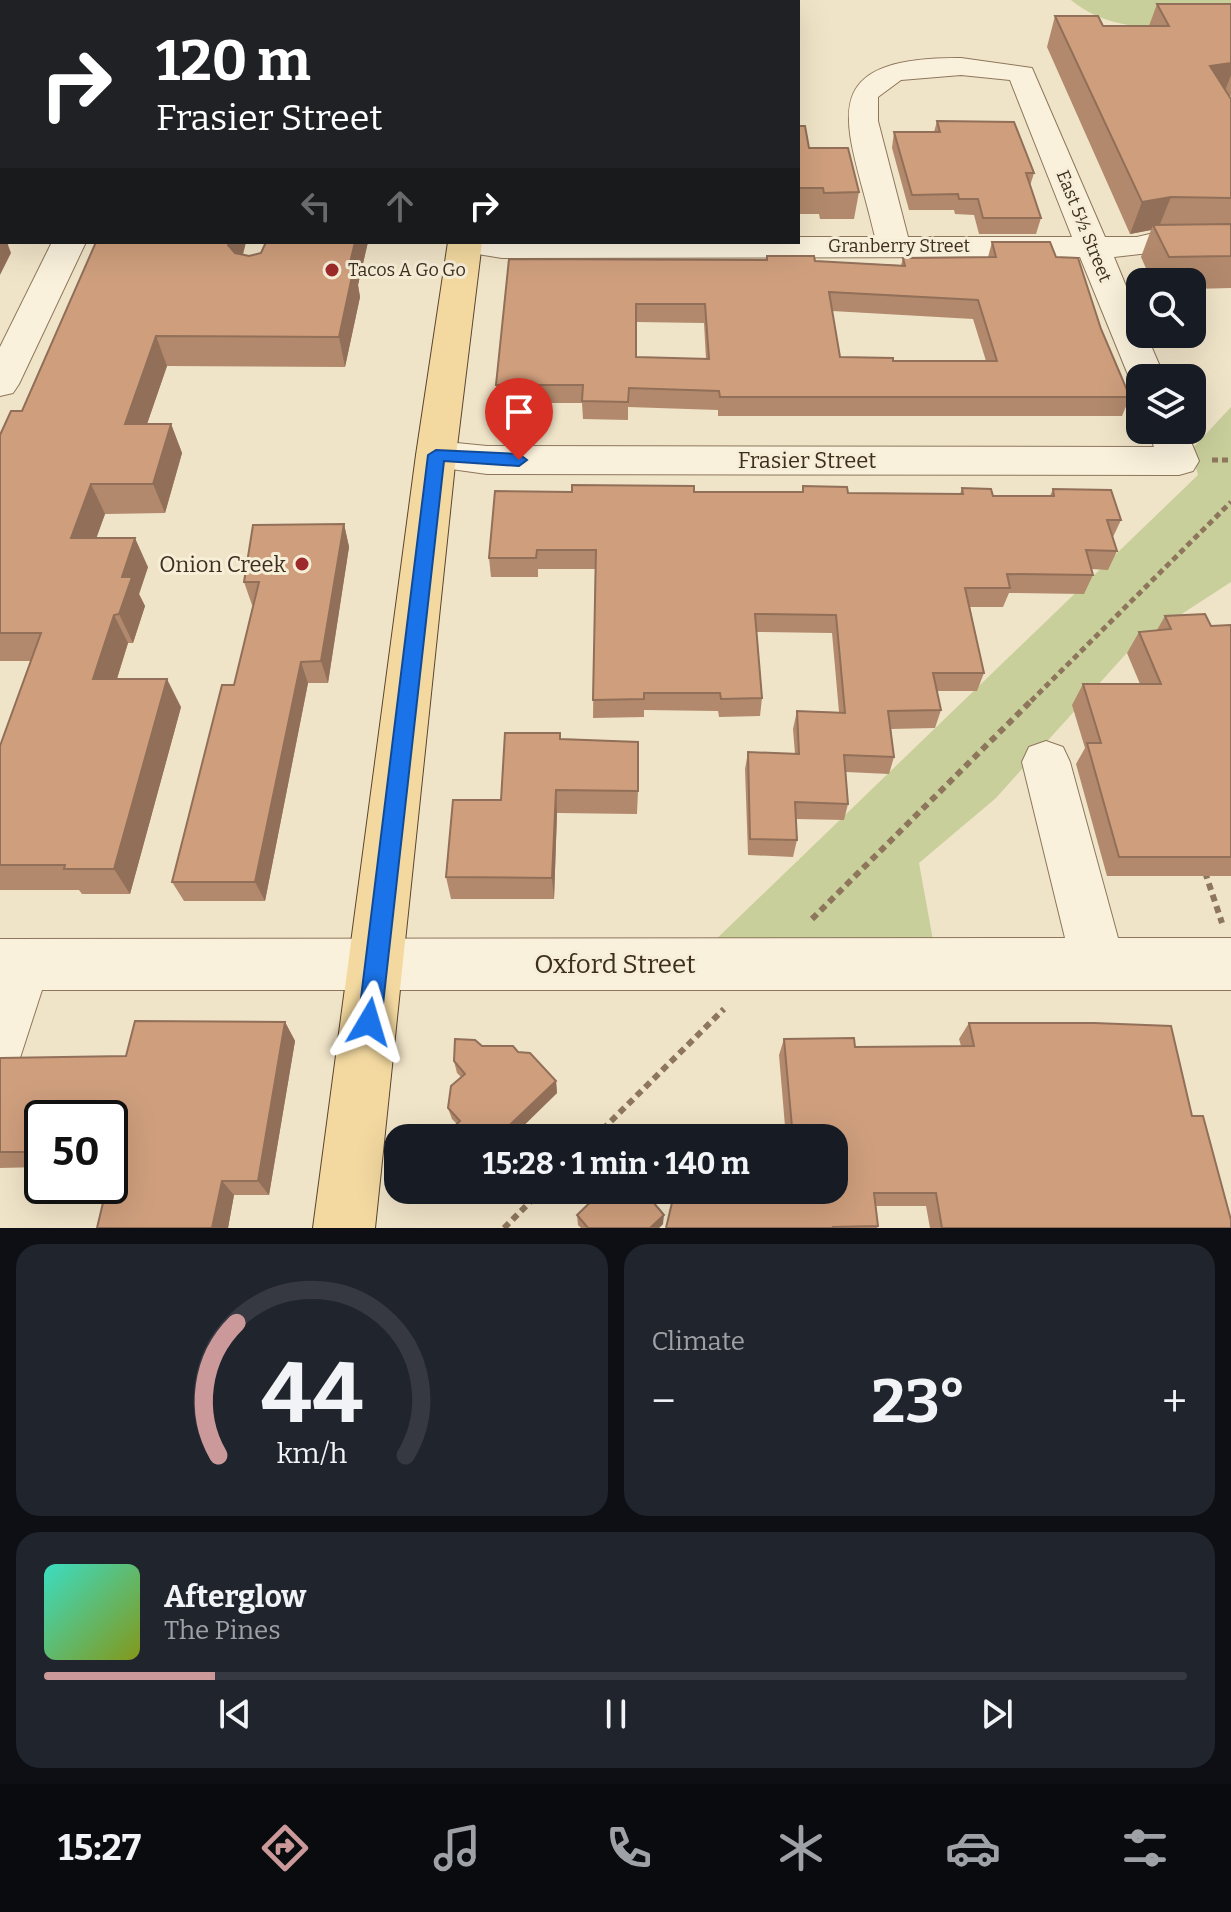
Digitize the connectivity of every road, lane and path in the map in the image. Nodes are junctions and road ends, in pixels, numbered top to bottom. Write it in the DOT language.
graph roads {
  1 [pos="1231,243"];
  2 [pos="68,244"];
  3 [pos="465,244"];
  4 [pos="472,244"];
  5 [pos="894,246"];
  6 [pos="1093,247"];
  7 [pos="1140,364"];
  8 [pos="0,384"];
  9 [pos="1173,445"];
  10 [pos="436,455"];
  11 [pos="1231,502"];
  12 [pos="1046,762"];
  13 [pos="1202,864"];
  14 [pos="803,928"];
  15 [pos="1229,950"];
  16 [pos="376,964"];
  17 [pos="1098,964"];
  18 [pos="11,965"];
  19 [pos="731,1002"];
  20 [pos="0,1038"];
  21 [pos="608,1124"];
  22 [pos="528,1204"];
  23 [pos="344,1228"];
  24 [pos="504,1228"];
  1 -- 6 [label="street, Granberry Street"];
  2 -- 8 [label="street"];
  3 -- 10 [label="main road"];
  4 -- 5 [label="street, Granberry Street"];
  5 -- 6 [label="street, Granberry Street"];
  5 -- 6 [label="street, East 5½ Street"];
  6 -- 7 [label="street, East 5½ Street"];
  9 -- 10 [label="street, Frasier Street"];
  10 -- 16 [label="main road"];
  11 -- 14 [label="path"];
  12 -- 17 [label="street"];
  13 -- 15 [label="path"];
  15 -- 17 [label="street, Oxford Street"];
  16 -- 17 [label="street, Oxford Street"];
  16 -- 18 [label="street, Oxford Street"];
  16 -- 23 [label="main road"];
  18 -- 20 [label="street"];
  19 -- 21 [label="path"];
  22 -- 24 [label="path"];
}
